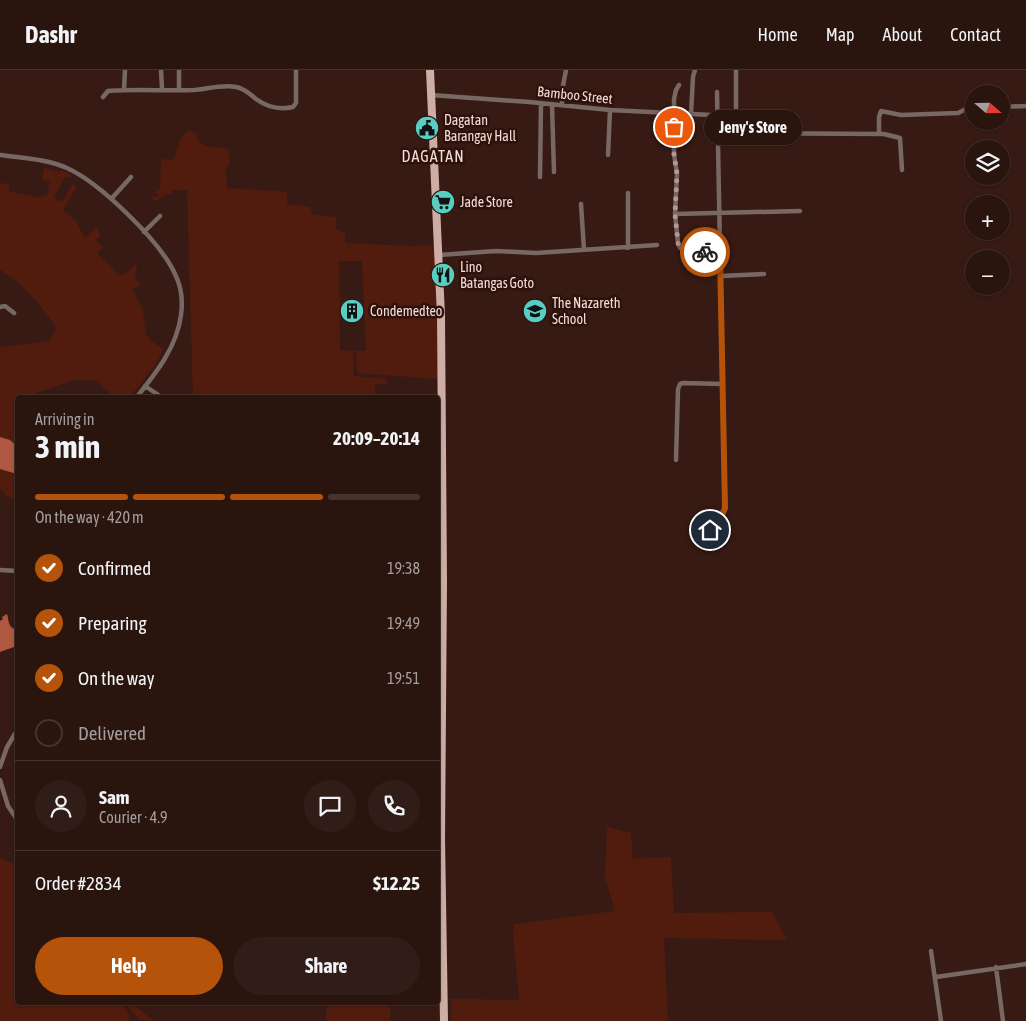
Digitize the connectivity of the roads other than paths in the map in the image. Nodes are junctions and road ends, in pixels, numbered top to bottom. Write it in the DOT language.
graph roads {
  1 [pos="125,70"];
  2 [pos="162,70"];
  3 [pos="179,70"];
  4 [pos="296,70"];
  5 [pos="430,70"];
  6 [pos="566,70"];
  7 [pos="695,70"];
  8 [pos="736,70"];
  9 [pos="679,86"];
  10 [pos="162,89"];
  11 [pos="124,90"];
  12 [pos="179,90"];
  13 [pos="717,92"];
  14 [pos="431,94"];
  15 [pos="103,97"];
  16 [pos="541,103"];
  17 [pos="552,104"];
  18 [pos="562,104"];
  19 [pos="1026,106"];
  20 [pos="1010,107"];
  21 [pos="610,110"];
  22 [pos="965,110"];
  23 [pos="674,114"];
  24 [pos="691,114"];
  25 [pos="717,115"];
  26 [pos="717,133"];
  27 [pos="878,134"];
  28 [pos="0,155"];
  29 [pos="608,155"];
  30 [pos="902,170"];
  31 [pos="554,172"];
  32 [pos="131,177"];
  33 [pos="540,177"];
  34 [pos="628,193"];
  35 [pos="112,198"];
  36 [pos="581,204"];
  37 [pos="800,210"];
  38 [pos="720,213"];
  39 [pos="675,214"];
  40 [pos="160,216"];
  41 [pos="144,232"];
  42 [pos="657,245"];
  43 [pos="628,248"];
  44 [pos="584,250"];
  45 [pos="720,253"];
  46 [pos="438,255"];
  47 [pos="764,274"];
  48 [pos="721,276"];
  49 [pos="0,303"];
  50 [pos="2,307"];
  51 [pos="14,313"];
  52 [pos="722,384"];
  53 [pos="146,386"];
  54 [pos="138,395"];
  55 [pos="159,395"];
  56 [pos="676,460"];
  57 [pos="710,530"];
  58 [pos="0,570"];
  59 [pos="15,571"];
  60 [pos="440,582"];
  61 [pos="440,606"];
  62 [pos="15,735"];
  63 [pos="440,740"];
  64 [pos="0,767"];
  65 [pos="0,780"];
  66 [pos="15,816"];
  67 [pos="931,951"];
  68 [pos="1026,964"];
  69 [pos="996,967"];
  70 [pos="936,977"];
  71 [pos="444,1021"];
  72 [pos="941,1021"];
  73 [pos="1003,1021"];
  1 -- 11 [label="street"];
  2 -- 10 [label="street"];
  3 -- 12 [label="street"];
  4 -- 12 [label="street"];
  5 -- 14 [label="main road"];
  6 -- 18 [label="street"];
  7 -- 24 [label="street"];
  8 -- 25 [label="street"];
  9 -- 23 [label="street"];
  10 -- 11 [label="street"];
  10 -- 12 [label="street"];
  11 -- 15 [label="street"];
  13 -- 25 [label="street"];
  14 -- 16 [label="street, Bamboo Street"];
  14 -- 46 [label="main road"];
  16 -- 17 [label="street, Bamboo Street"];
  16 -- 33 [label="street"];
  17 -- 18 [label="street, Bamboo Street"];
  17 -- 31 [label="street"];
  18 -- 21 [label="street, Bamboo Street"];
  19 -- 20 [label="street"];
  21 -- 23 [label="street, Bamboo Street"];
  21 -- 29 [label="street"];
  22 -- 27 [label="street"];
  23 -- 24 [label="street, Bamboo Street"];
  23 -- 39 [label="street"];
  24 -- 25 [label="street, Bamboo Street"];
  25 -- 26 [label="street"];
  26 -- 27 [label="street"];
  26 -- 38 [label="street"];
  27 -- 30 [label="street"];
  28 -- 35 [label="street"];
  32 -- 35 [label="street"];
  34 -- 43 [label="street"];
  35 -- 41 [label="street"];
  36 -- 44 [label="street"];
  37 -- 38 [label="street"];
  38 -- 39 [label="street"];
  38 -- 45 [label="street"];
  39 -- 45 [label="street"];
  40 -- 41 [label="street"];
  41 -- 53 [label="street"];
  42 -- 43 [label="street"];
  43 -- 44 [label="street"];
  44 -- 46 [label="street"];
  45 -- 48 [label="street"];
  46 -- 60 [label="main road"];
  47 -- 48 [label="street"];
  48 -- 52 [label="street"];
  49 -- 50 [label="street"];
  50 -- 51 [label="street"];
  52 -- 56 [label="street"];
  52 -- 57 [label="street"];
  53 -- 54 [label="street"];
  53 -- 55 [label="street"];
  58 -- 59 [label="street"];
  60 -- 61 [label="main road"];
  61 -- 63 [label="main road"];
  62 -- 64 [label="street"];
  63 -- 71 [label="main road"];
  65 -- 66 [label="street"];
  67 -- 70 [label="street"];
  68 -- 69 [label="street"];
  69 -- 70 [label="street"];
  69 -- 73 [label="street"];
  70 -- 72 [label="street"];
}
